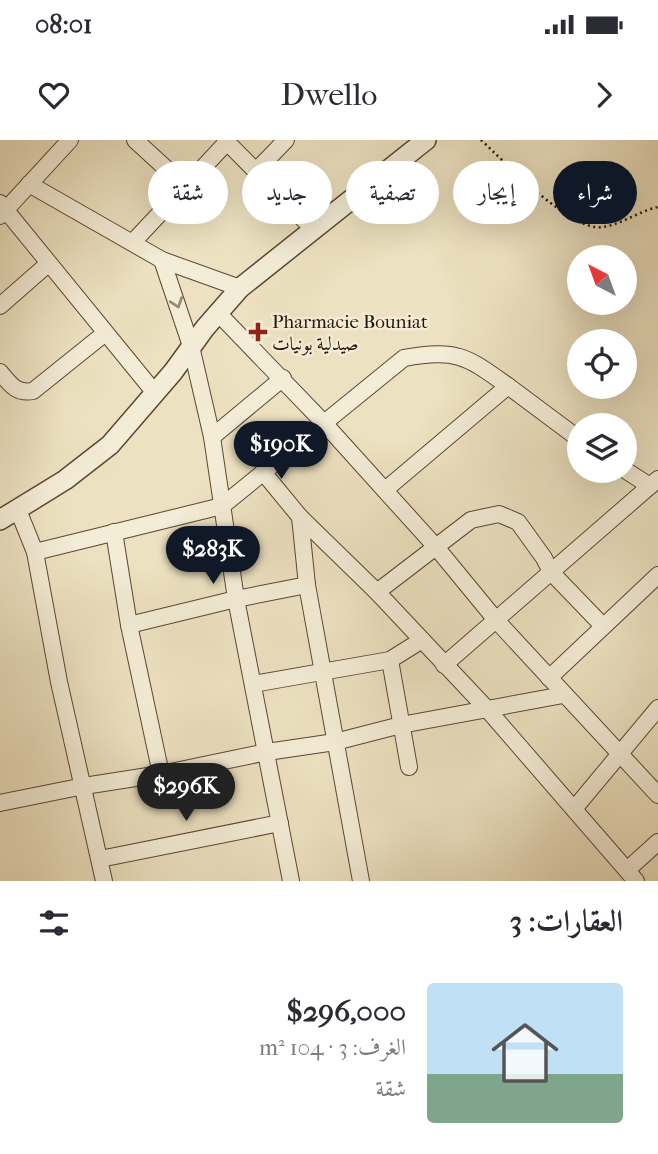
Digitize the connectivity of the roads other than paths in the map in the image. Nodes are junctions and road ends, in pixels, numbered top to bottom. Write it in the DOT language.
graph roads {
  1 [pos="70,140"];
  2 [pos="135,140"];
  3 [pos="286,140"];
  4 [pos="426,140"];
  5 [pos="226,141"];
  6 [pos="158,161"];
  7 [pos="207,161"];
  8 [pos="246,161"];
  9 [pos="266,161"];
  10 [pos="29,184"];
  11 [pos="2,210"];
  12 [pos="149,224"];
  13 [pos="308,224"];
  14 [pos="313,229"];
  15 [pos="133,242"];
  16 [pos="162,260"];
  17 [pos="48,264"];
  18 [pos="240,288"];
  19 [pos="0,306"];
  20 [pos="218,313"];
  21 [pos="104,334"];
  22 [pos="191,346"];
  23 [pos="0,372"];
  24 [pos="283,378"];
  25 [pos="508,386"];
  26 [pos="155,393"];
  27 [pos="324,423"];
  28 [pos="567,430"];
  29 [pos="212,436"];
  30 [pos="263,472"];
  31 [pos="637,475"];
  32 [pos="654,482"];
  33 [pos="385,490"];
  34 [pos="222,506"];
  35 [pos="18,510"];
  36 [pos="300,517"];
  37 [pos="0,520"];
  38 [pos="114,532"];
  39 [pos="436,547"];
  40 [pos="35,552"];
  41 [pos="551,572"];
  42 [pos="658,575"];
  43 [pos="307,585"];
  44 [pos="377,592"];
  45 [pos="236,599"];
  46 [pos="496,620"];
  47 [pos="129,625"];
  48 [pos="603,626"];
  49 [pos="422,640"];
  50 [pos="390,660"];
  51 [pos="444,664"];
  52 [pos="324,670"];
  53 [pos="549,678"];
  54 [pos="253,684"];
  55 [pos="564,695"];
  56 [pos="658,708"];
  57 [pos="487,709"];
  58 [pos="401,725"];
  59 [pos="335,742"];
  60 [pos="267,752"];
  61 [pos="621,755"];
  62 [pos="409,767"];
  63 [pos="161,774"];
  64 [pos="84,786"];
  65 [pos="658,795"];
  66 [pos="0,803"];
  67 [pos="574,810"];
  68 [pos="280,823"];
  69 [pos="658,842"];
  70 [pos="100,859"];
  71 [pos="631,876"];
  72 [pos="104,881"];
  73 [pos="291,881"];
  74 [pos="361,881"];
  1 -- 10 [label="street"];
  2 -- 6 [label="street"];
  3 -- 9 [label="street"];
  4 -- 14 [label="street"];
  5 -- 7 [label="street"];
  5 -- 8 [label="street"];
  10 -- 11 [label="street"];
  10 -- 15 [label="street"];
  11 -- 17 [label="street"];
  12 -- 15 [label="street"];
  13 -- 14 [label="street"];
  14 -- 18 [label="street"];
  15 -- 16 [label="street"];
  16 -- 18 [label="street"];
  16 -- 22 [label="street, one-way"];
  17 -- 19 [label="street"];
  17 -- 21 [label="street"];
  18 -- 20 [label="street"];
  20 -- 22 [label="street"];
  20 -- 24 [label="street"];
  21 -- 23 [label="street"];
  21 -- 26 [label="street"];
  22 -- 26 [label="street"];
  22 -- 29 [label="street"];
  24 -- 27 [label="street"];
  24 -- 29 [label="street"];
  25 -- 27 [label="street"];
  25 -- 28 [label="street"];
  25 -- 33 [label="street"];
  26 -- 35 [label="street"];
  27 -- 30 [label="street"];
  27 -- 33 [label="street"];
  29 -- 34 [label="street"];
  30 -- 34 [label="street"];
  30 -- 36 [label="street"];
  31 -- 32 [label="street"];
  32 -- 41 [label="street"];
  33 -- 39 [label="street"];
  34 -- 38 [label="street"];
  34 -- 45 [label="street"];
  35 -- 37 [label="street"];
  35 -- 40 [label="street"];
  36 -- 43 [label="street"];
  36 -- 44 [label="street"];
  38 -- 40 [label="street"];
  38 -- 47 [label="street"];
  39 -- 41 [label="street"];
  39 -- 44 [label="street"];
  39 -- 46 [label="street"];
  40 -- 64 [label="street"];
  41 -- 46 [label="street"];
  41 -- 48 [label="street"];
  42 -- 48 [label="street"];
  43 -- 45 [label="street"];
  43 -- 52 [label="street"];
  44 -- 49 [label="street"];
  45 -- 47 [label="street"];
  45 -- 54 [label="street"];
  46 -- 51 [label="street"];
  46 -- 53 [label="street"];
  47 -- 63 [label="street"];
  48 -- 53 [label="street"];
  49 -- 50 [label="street"];
  49 -- 51 [label="street"];
  50 -- 52 [label="street"];
  50 -- 58 [label="street"];
  51 -- 57 [label="street"];
  52 -- 54 [label="street"];
  52 -- 59 [label="street"];
  53 -- 55 [label="street"];
  54 -- 60 [label="street"];
  55 -- 57 [label="street"];
  55 -- 61 [label="street"];
  56 -- 61 [label="street"];
  57 -- 58 [label="street"];
  57 -- 67 [label="street"];
  58 -- 59 [label="street"];
  58 -- 62 [label="street"];
  59 -- 60 [label="street"];
  59 -- 74 [label="street"];
  60 -- 63 [label="street"];
  60 -- 68 [label="street"];
  61 -- 65 [label="street"];
  61 -- 67 [label="street"];
  63 -- 64 [label="street"];
  64 -- 66 [label="street"];
  64 -- 70 [label="street"];
  67 -- 71 [label="street"];
  68 -- 70 [label="street"];
  68 -- 73 [label="street"];
  69 -- 71 [label="street"];
  70 -- 72 [label="street"];
}
